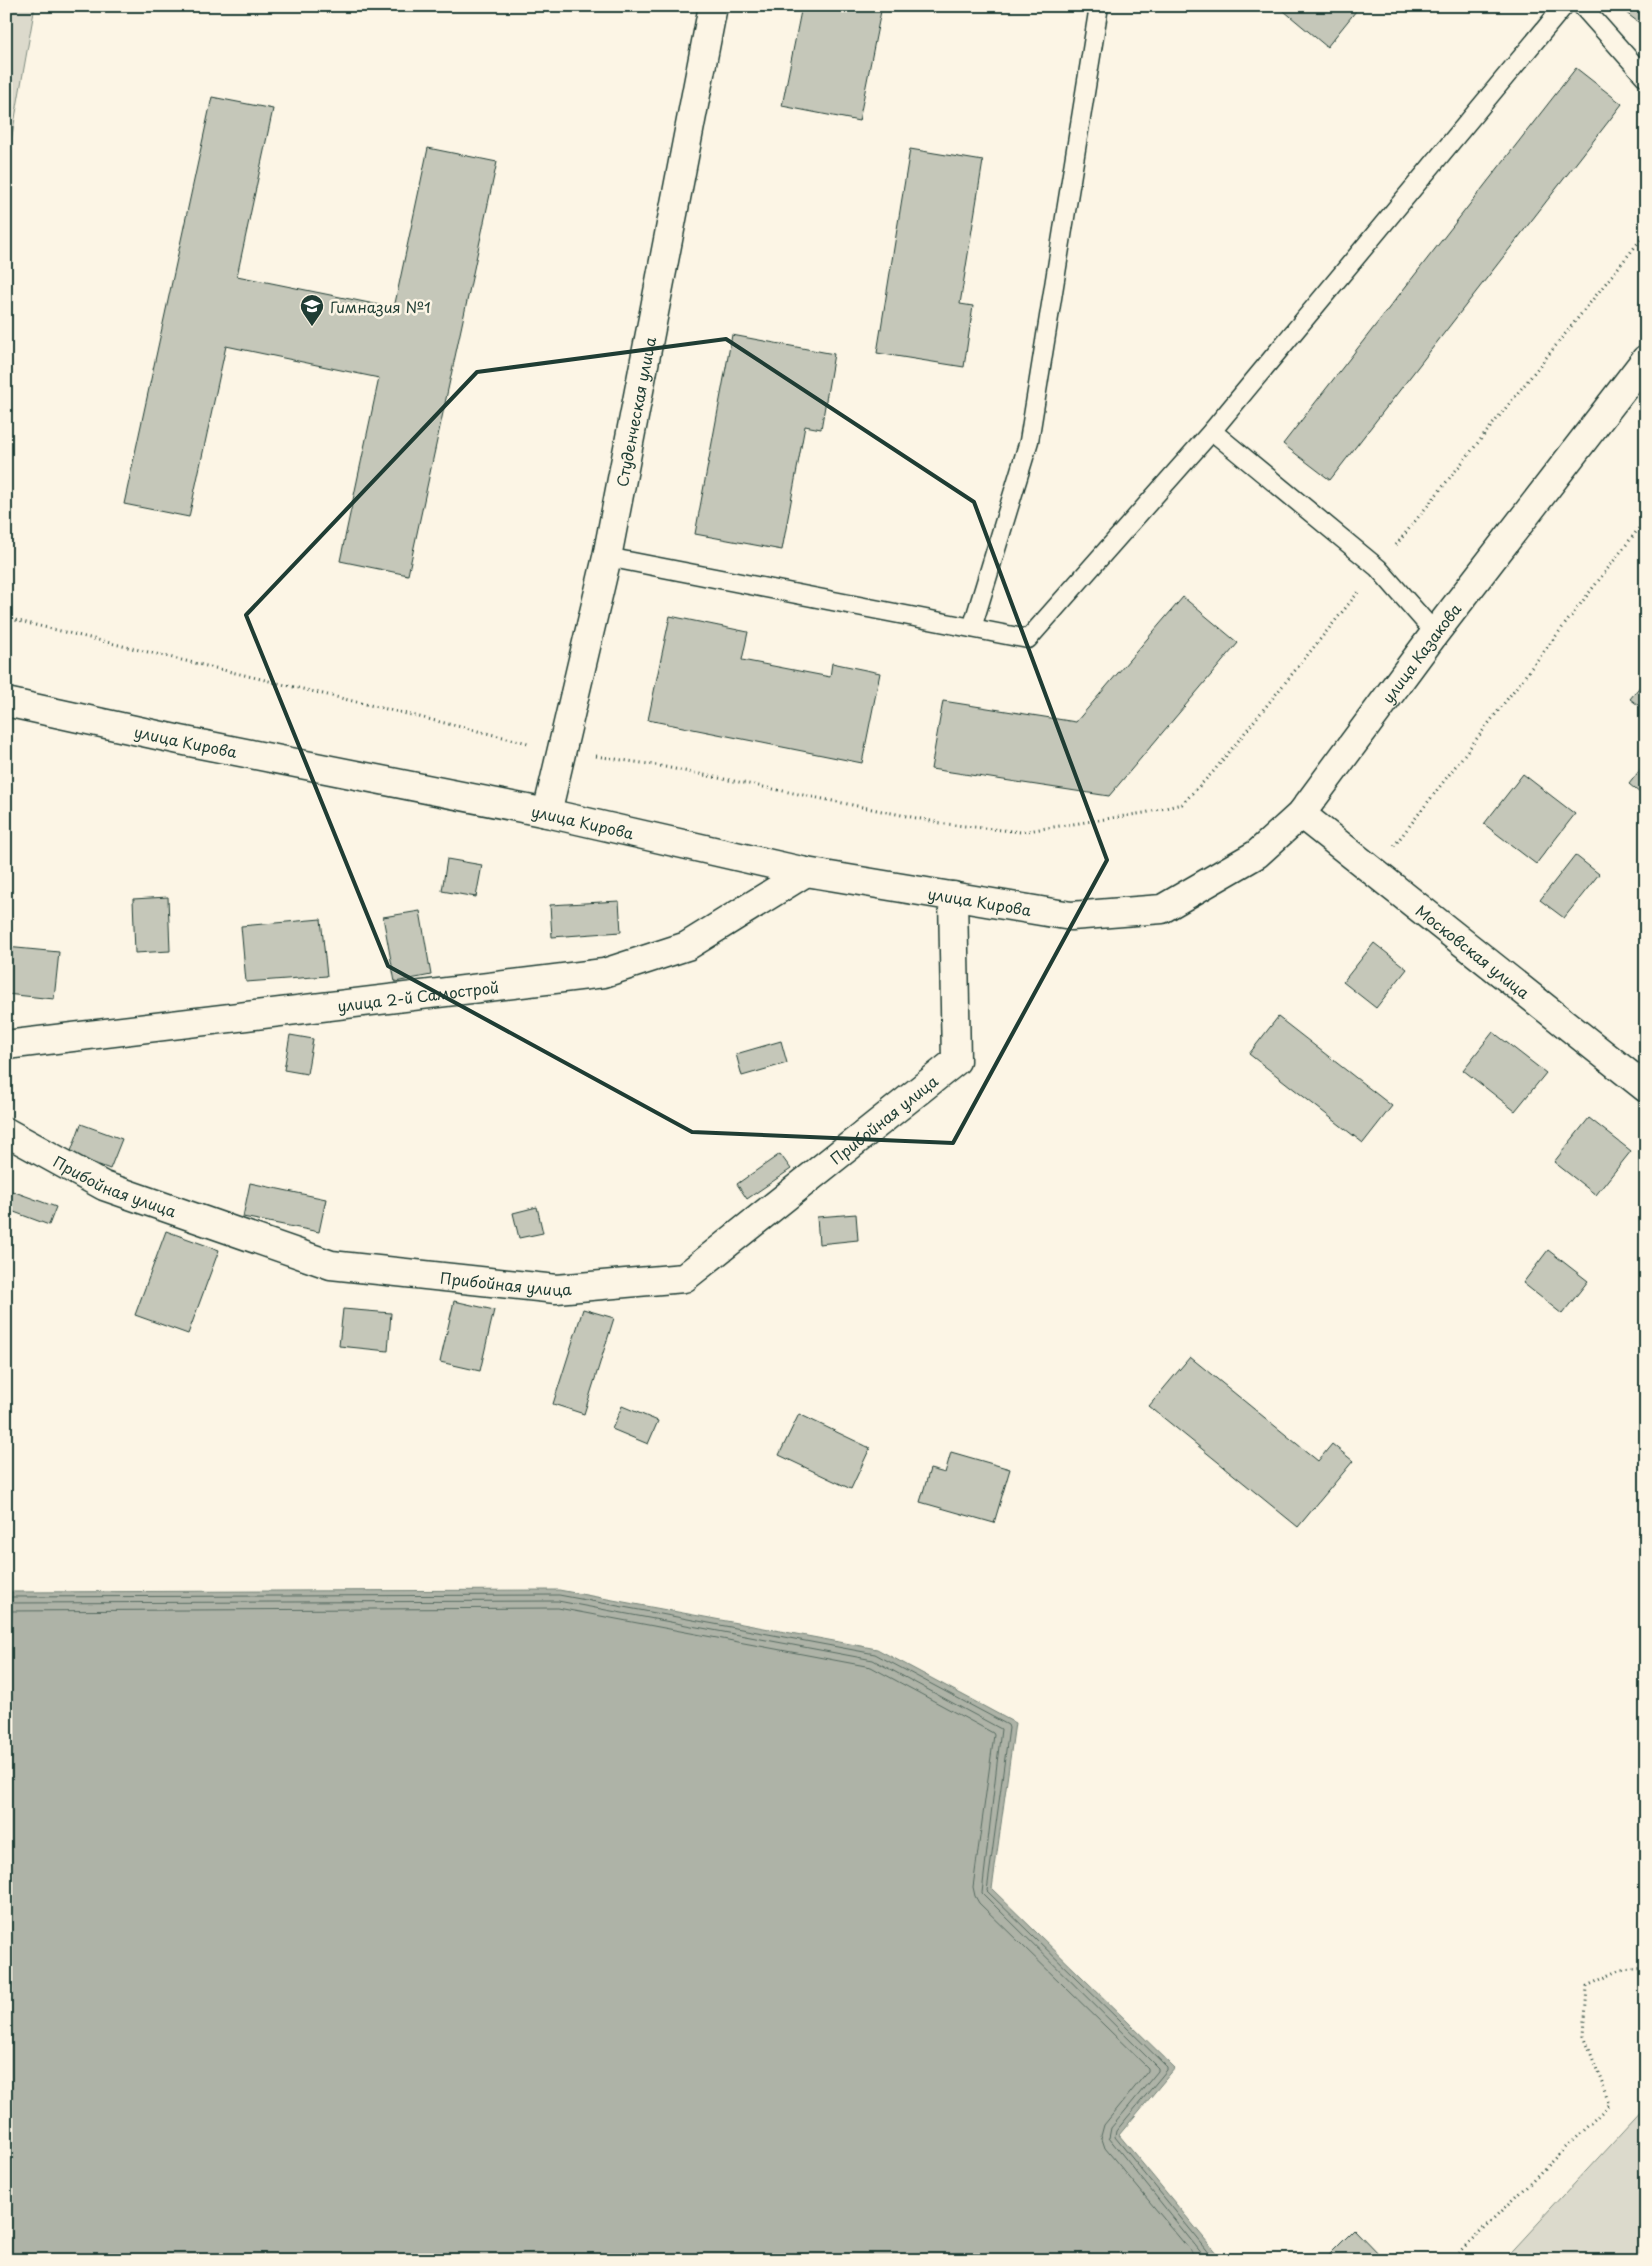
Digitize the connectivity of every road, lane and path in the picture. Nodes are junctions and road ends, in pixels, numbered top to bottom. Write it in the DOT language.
graph roads {
  1 [pos="713,6"];
  2 [pos="1099,6"];
  3 [pos="1564,6"];
  4 [pos="1582,6"];
  5 [pos="1646,78"];
  6 [pos="1646,233"];
  7 [pos="1646,359"];
  8 [pos="1212,431"];
  9 [pos="1646,519"];
  10 [pos="607,557"];
  11 [pos="1378,568"];
  12 [pos="6,618"];
  13 [pos="972,628"];
  14 [pos="1435,633"];
  15 [pos="6,702"];
  16 [pos="562,751"];
  17 [pos="547,813"];
  18 [pos="1301,814"];
  19 [pos="806,872"];
  20 [pos="1373,872"];
  21 [pos="953,896"];
  22 [pos="1162,909"];
  23 [pos="6,1045"];
  24 [pos="1646,1088"];
  25 [pos="6,1132"];
  26 [pos="1646,1968"];
  27 [pos="1451,2260"];
  1 -- 10 [label="street, Студенческая улица"];
  2 -- 13 [label="lane"];
  3 -- 8 [label="lane"];
  4 -- 5 [label="lane"];
  6 -- 11 [label="path"];
  7 -- 14 [label="street, улица Казакова"];
  8 -- 11 [label="lane"];
  8 -- 13 [label="lane"];
  9 -- 20 [label="path"];
  10 -- 13 [label="lane"];
  10 -- 16 [label="street, Студенческая улица"];
  11 -- 14 [label="lane"];
  11 -- 16 [label="path"];
  12 -- 16 [label="path"];
  14 -- 18 [label="street, улица Казакова"];
  15 -- 17 [label="street, улица Кирова"];
  16 -- 17 [label="street, Студенческая улица"];
  17 -- 19 [label="street, улица Кирова"];
  18 -- 20 [label="street, Московская улица"];
  18 -- 22 [label="street, улица Казакова"];
  19 -- 21 [label="street, улица Кирова"];
  19 -- 23 [label="street, улица 2-й Самострой"];
  20 -- 24 [label="street, Московская улица"];
  21 -- 22 [label="street, улица Кирова"];
  21 -- 25 [label="street, Прибойная улица"];
  26 -- 27 [label="path"];
}
